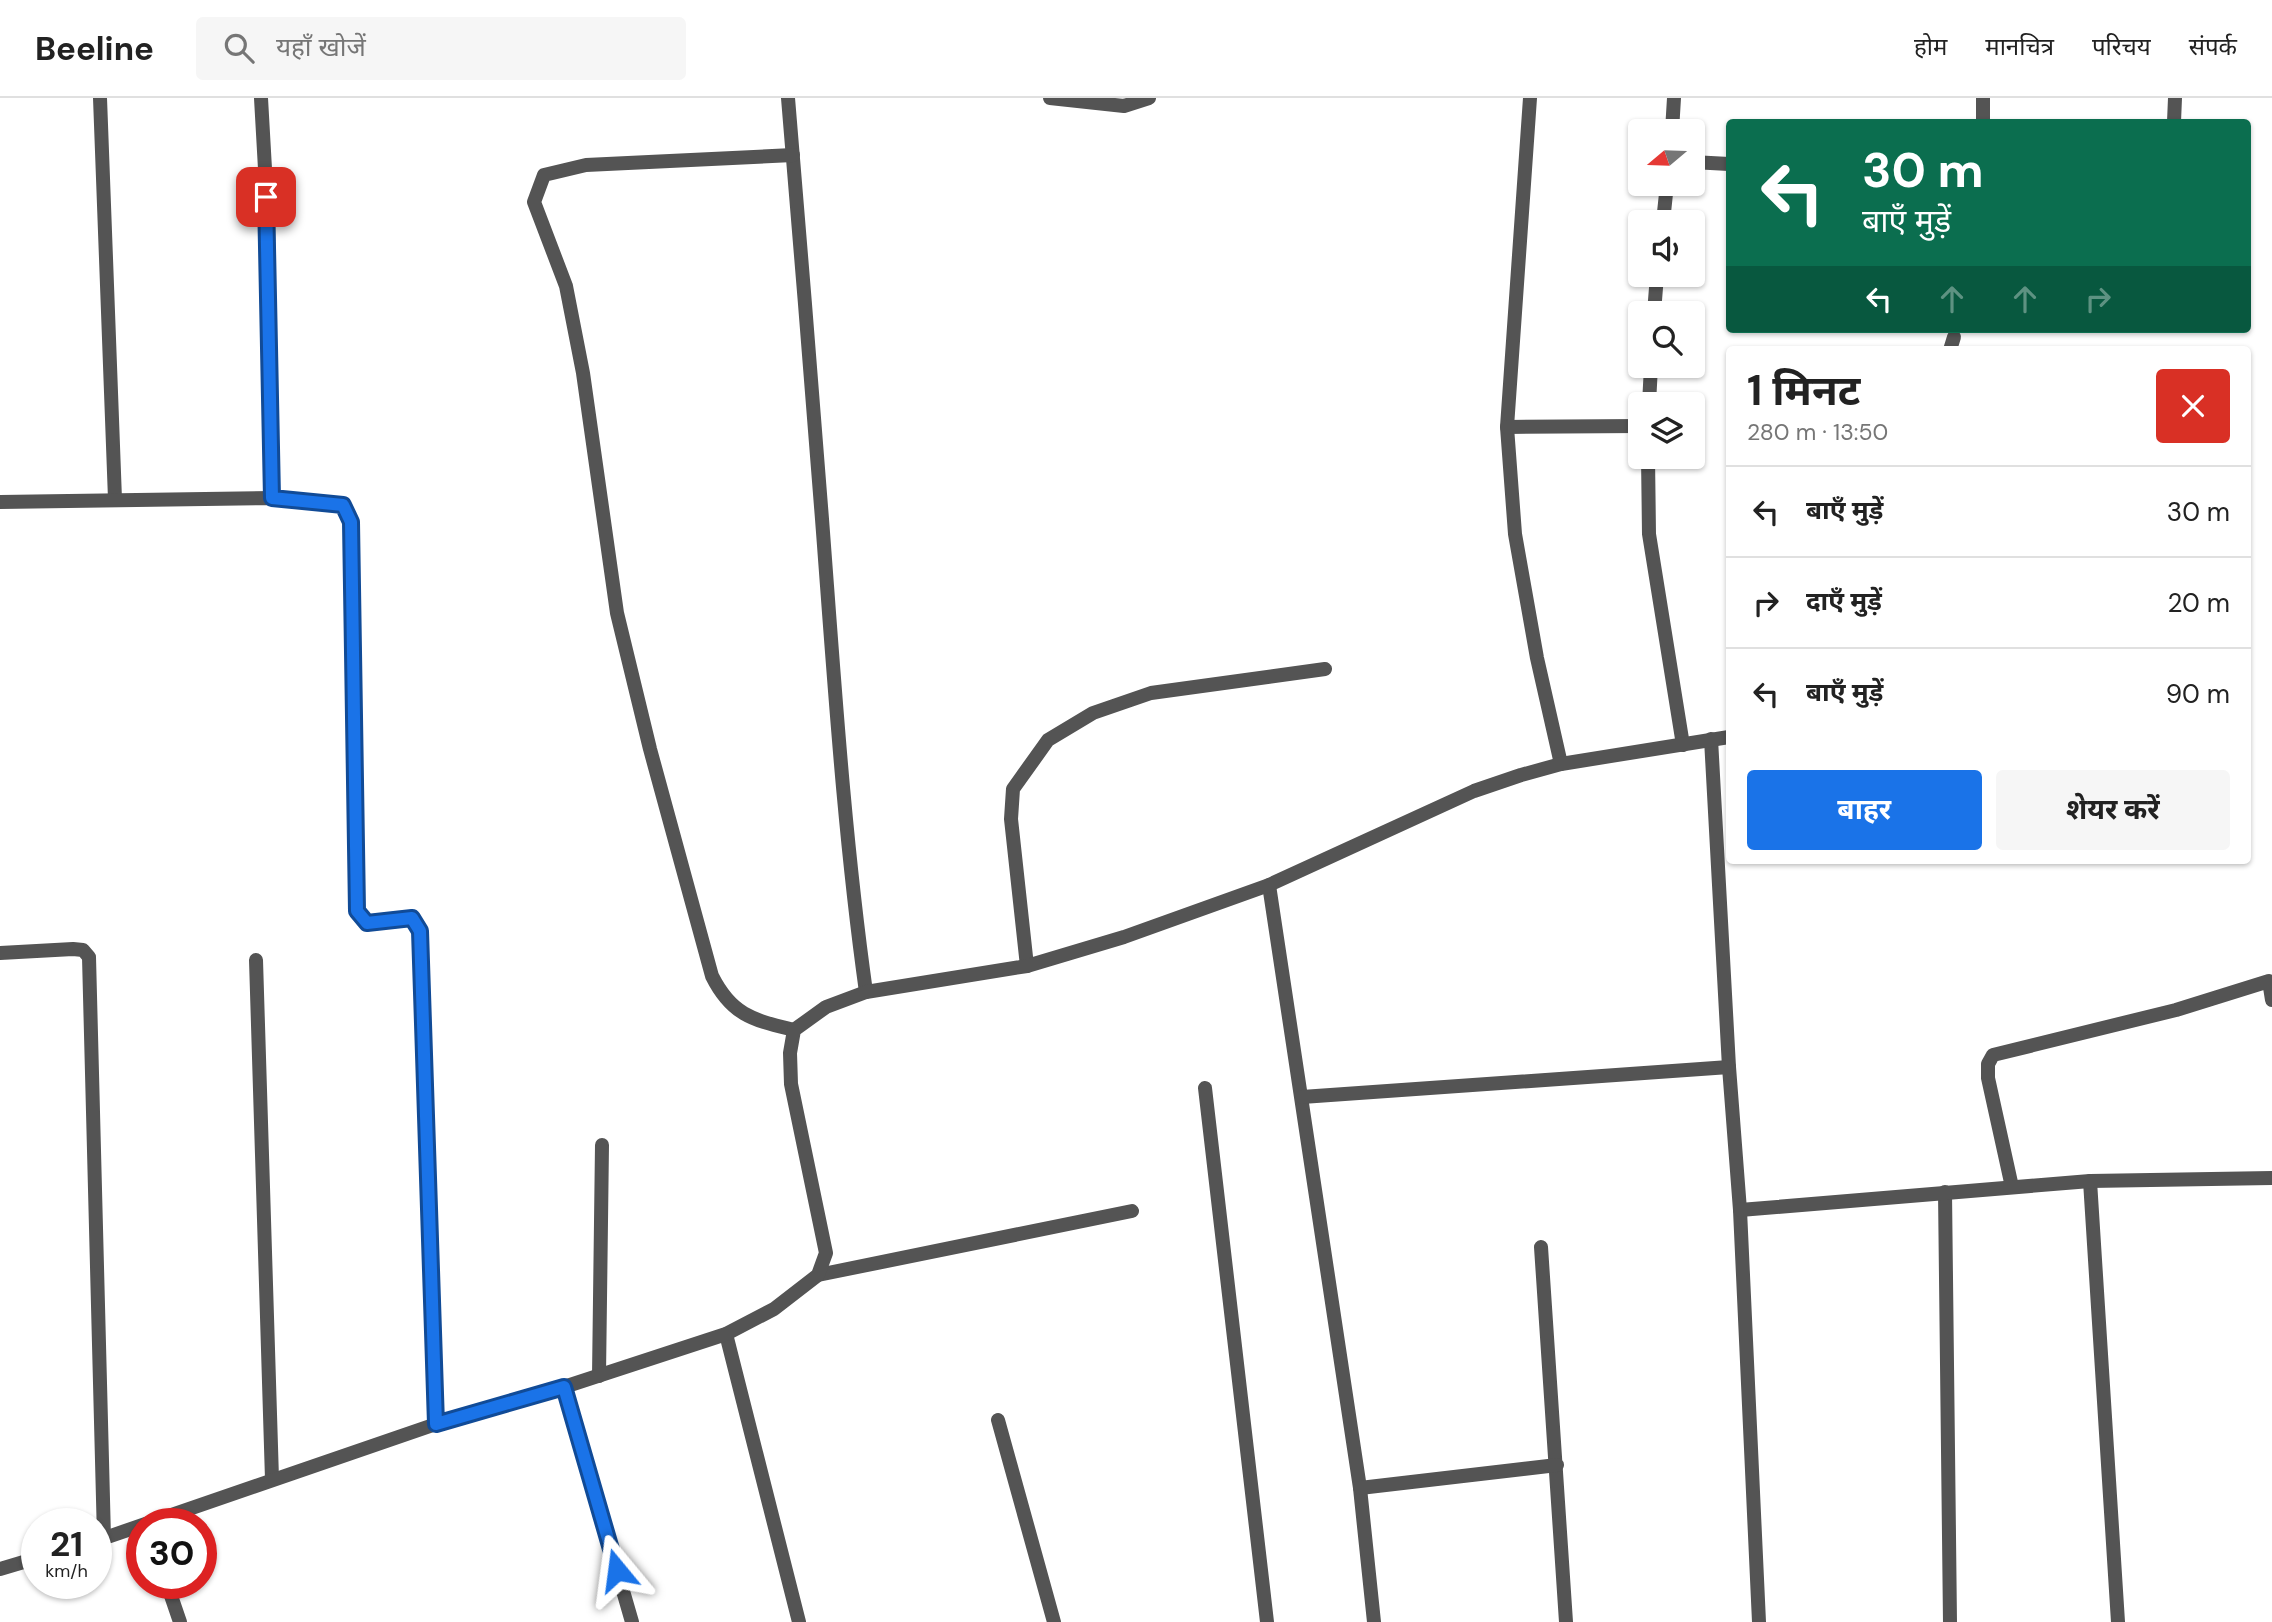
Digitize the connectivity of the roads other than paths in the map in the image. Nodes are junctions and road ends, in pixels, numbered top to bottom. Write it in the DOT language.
graph roads {
  1 [pos="100,98"];
  2 [pos="261,98"];
  3 [pos="788,98"];
  4 [pos="1050,98"];
  5 [pos="1149,98"];
  6 [pos="1530,98"];
  7 [pos="1674,98"];
  8 [pos="1983,98"];
  9 [pos="2175,98"];
  10 [pos="1673,119"];
  11 [pos="1983,119"];
  12 [pos="2174,119"];
  13 [pos="793,155"];
  14 [pos="1705,163"];
  15 [pos="1726,164"];
  16 [pos="1507,426"];
  17 [pos="1628,426"];
  18 [pos="1648,469"];
  19 [pos="272,498"];
  20 [pos="114,499"];
  21 [pos="0,502"];
  22 [pos="1325,669"];
  23 [pos="1726,737"];
  24 [pos="1712,739"];
  25 [pos="1682,745"];
  26 [pos="1561,764"];
  27 [pos="1269,886"];
  28 [pos="0,953"];
  29 [pos="256,960"];
  30 [pos="1027,966"];
  31 [pos="2271,980"];
  32 [pos="866,992"];
  33 [pos="2272,1000"];
  34 [pos="794,1030"];
  35 [pos="1729,1066"];
  36 [pos="1205,1088"];
  37 [pos="1302,1097"];
  38 [pos="603,1145"];
  39 [pos="2272,1178"];
  40 [pos="2090,1181"];
  41 [pos="2012,1187"];
  42 [pos="1945,1192"];
  43 [pos="1740,1210"];
  44 [pos="1132,1211"];
  45 [pos="1541,1247"];
  46 [pos="818,1275"];
  47 [pos="726,1334"];
  48 [pos="599,1376"];
  49 [pos="564,1387"];
  50 [pos="998,1420"];
  51 [pos="436,1424"];
  52 [pos="1557,1465"];
  53 [pos="272,1479"];
  54 [pos="1360,1488"];
  55 [pos="99,1508"];
  56 [pos="190,1508"];
  57 [pos="21,1563"];
  58 [pos="0,1569"];
  59 [pos="172,1599"];
  60 [pos="180,1622"];
  61 [pos="632,1622"];
  62 [pos="799,1622"];
  63 [pos="1054,1622"];
  64 [pos="1267,1622"];
  65 [pos="1374,1622"];
  66 [pos="1566,1622"];
  67 [pos="1759,1622"];
  68 [pos="1950,1622"];
  69 [pos="2118,1622"];
  1 -- 20 [label="street"];
  2 -- 19 [label="street"];
  3 -- 13 [label="street"];
  4 -- 5 [label="street"];
  6 -- 16 [label="street"];
  7 -- 10 [label="street"];
  8 -- 11 [label="street"];
  9 -- 12 [label="street"];
  13 -- 32 [label="street"];
  13 -- 34 [label="street"];
  14 -- 15 [label="street"];
  16 -- 17 [label="street"];
  16 -- 26 [label="street"];
  18 -- 25 [label="street"];
  19 -- 20 [label="street"];
  19 -- 51 [label="street"];
  20 -- 21 [label="street"];
  22 -- 30 [label="street"];
  23 -- 24 [label="street"];
  24 -- 25 [label="street"];
  24 -- 35 [label="street"];
  25 -- 26 [label="street"];
  26 -- 27 [label="street"];
  27 -- 30 [label="street"];
  27 -- 37 [label="street"];
  28 -- 55 [label="street"];
  29 -- 53 [label="street"];
  30 -- 32 [label="street"];
  31 -- 33 [label="street"];
  31 -- 41 [label="street"];
  32 -- 34 [label="street"];
  34 -- 46 [label="street"];
  35 -- 37 [label="street"];
  35 -- 43 [label="street"];
  36 -- 64 [label="street"];
  37 -- 54 [label="street"];
  38 -- 48 [label="street"];
  39 -- 40 [label="street"];
  40 -- 41 [label="street"];
  40 -- 69 [label="street"];
  41 -- 42 [label="street"];
  42 -- 43 [label="street"];
  42 -- 68 [label="street"];
  43 -- 67 [label="street"];
  44 -- 46 [label="street"];
  45 -- 52 [label="street"];
  46 -- 47 [label="street"];
  47 -- 48 [label="street"];
  47 -- 62 [label="street"];
  48 -- 49 [label="street"];
  49 -- 51 [label="street"];
  49 -- 61 [label="street"];
  50 -- 63 [label="street"];
  51 -- 53 [label="street"];
  52 -- 54 [label="street"];
  52 -- 66 [label="street"];
  53 -- 56 [label="street"];
  54 -- 65 [label="street"];
  57 -- 58 [label="street"];
  59 -- 60 [label="street"];
}
